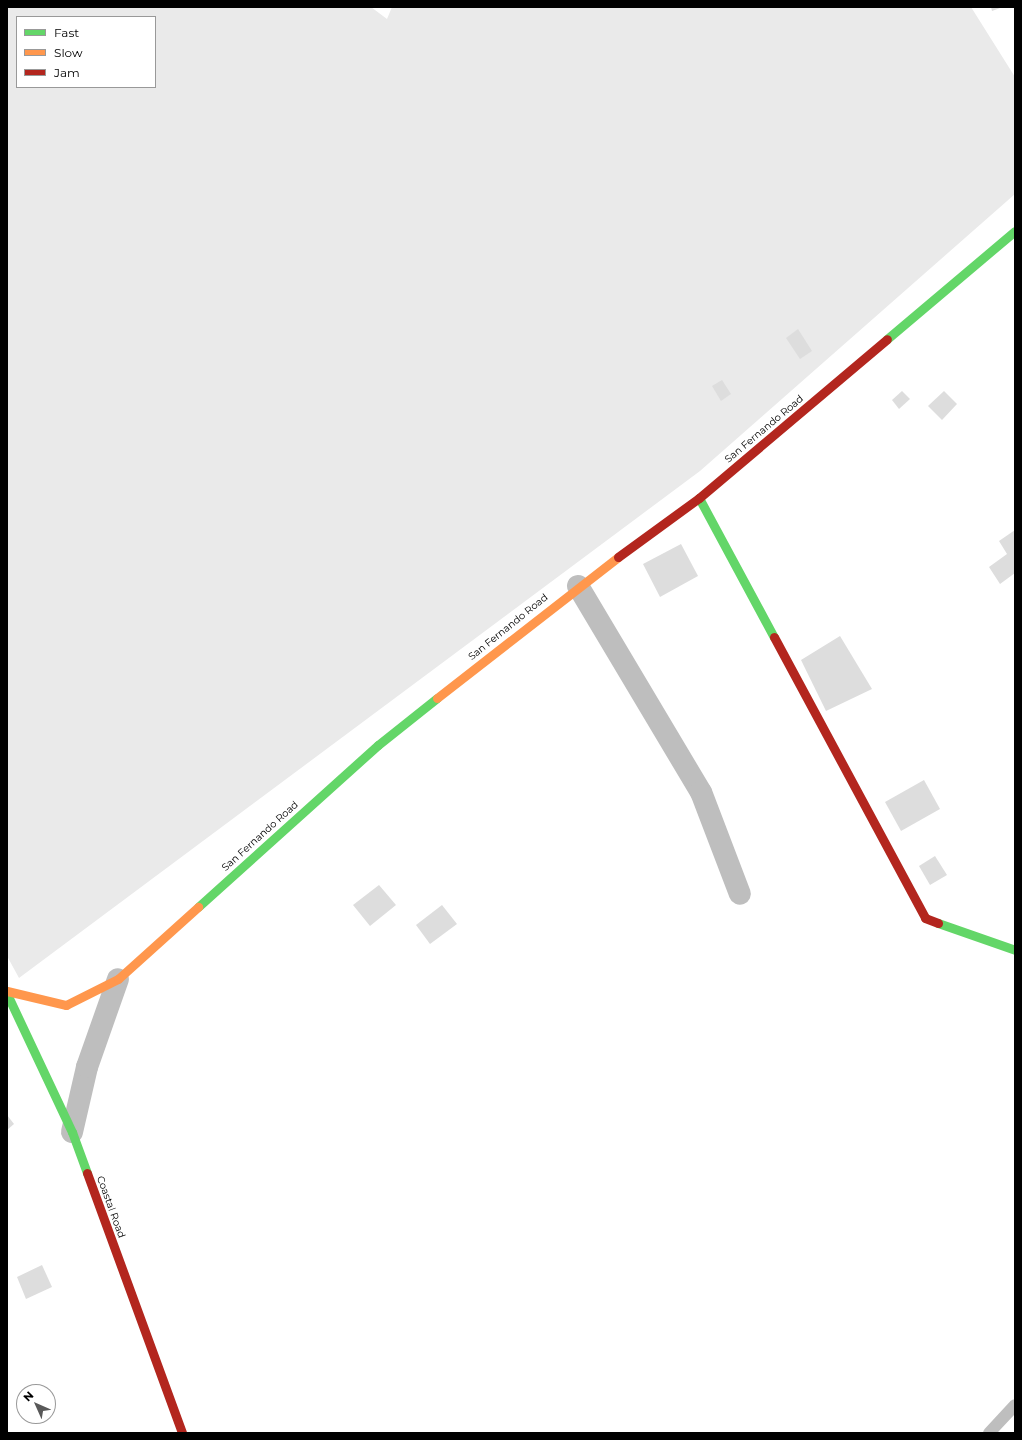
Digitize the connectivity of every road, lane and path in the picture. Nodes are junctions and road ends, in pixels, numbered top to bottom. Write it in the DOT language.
graph roads {
  1 [pos="1015,231"];
  2 [pos="699,498"];
  3 [pos="578,586"];
  4 [pos="740,894"];
  5 [pos="1015,950"];
  6 [pos="118,979"];
  7 [pos="7,993"];
  8 [pos="72,1132"];
  9 [pos="1015,1405"];
  10 [pos="182,1433"];
  11 [pos="989,1433"];
  1 -- 2 [label="street, San Fernando Road"];
  2 -- 3 [label="street, San Fernando Road"];
  2 -- 5 [label="street"];
  3 -- 4 [label="street"];
  3 -- 6 [label="street, San Fernando Road"];
  6 -- 7 [label="street, San Fernando Road"];
  6 -- 8 [label="street"];
  7 -- 8 [label="street, Coastal Road"];
  8 -- 10 [label="street, Coastal Road"];
  9 -- 11 [label="lane"];
}
